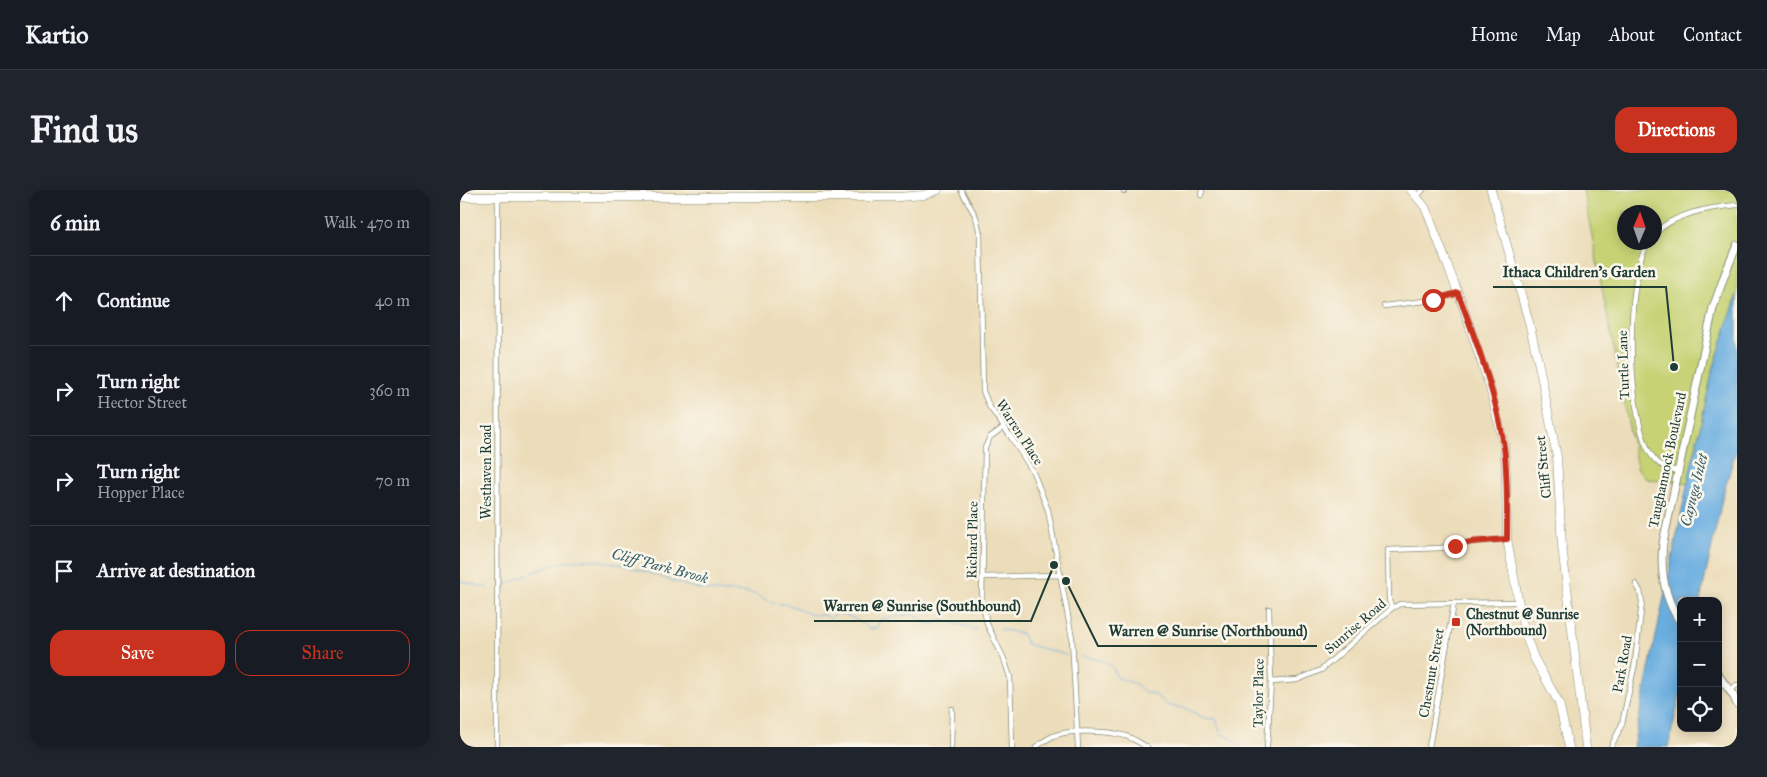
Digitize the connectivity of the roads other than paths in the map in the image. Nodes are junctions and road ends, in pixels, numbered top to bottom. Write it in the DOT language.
graph roads {
  1 [pos="938,190"];
  2 [pos="961,190"];
  3 [pos="1411,190"];
  4 [pos="1423,190"];
  5 [pos="1491,190"];
  6 [pos="714,194"];
  7 [pos="1417,196"];
  8 [pos="460,197"];
  9 [pos="498,197"];
  10 [pos="1737,205"];
  11 [pos="1662,227"];
  12 [pos="1737,245"];
  13 [pos="1644,250"];
  14 [pos="1458,293"];
  15 [pos="1384,306"];
  16 [pos="1004,427"];
  17 [pos="1677,471"];
  18 [pos="1507,539"];
  19 [pos="1061,575"];
  20 [pos="983,577"];
  21 [pos="1636,584"];
  22 [pos="1518,602"];
  23 [pos="1454,604"];
  24 [pos="1392,608"];
  25 [pos="1269,609"];
  26 [pos="1677,615"];
  27 [pos="1722,680"];
  28 [pos="1271,682"];
  29 [pos="1737,684"];
  30 [pos="1729,690"];
  31 [pos="1737,704"];
  32 [pos="952,709"];
  33 [pos="1077,732"];
  34 [pos="497,747"];
  35 [pos="951,747"];
  36 [pos="1012,747"];
  37 [pos="1036,747"];
  38 [pos="1078,747"];
  39 [pos="1147,747"];
  40 [pos="1267,747"];
  41 [pos="1429,747"];
  42 [pos="1569,747"];
  43 [pos="1586,747"];
  44 [pos="1611,747"];
  1 -- 6 [label="main road"];
  2 -- 16 [label="street, Warren Place"];
  3 -- 7 [label="main road"];
  4 -- 7 [label="street"];
  5 -- 43 [label="main road, Cliff Street"];
  6 -- 9 [label="main road"];
  7 -- 14 [label="main road"];
  8 -- 9 [label="main road"];
  9 -- 34 [label="street, Westhaven Road"];
  10 -- 11 [label="street"];
  12 -- 17 [label="main road, Taughannock Boulevard"];
  13 -- 17 [label="street, Turtle Lane"];
  14 -- 15 [label="street"];
  14 -- 18 [label="main road"];
  16 -- 19 [label="street, Warren Place"];
  16 -- 20 [label="street, Richard Place"];
  17 -- 26 [label="main road, Taughannock Boulevard"];
  18 -- 22 [label="main road"];
  18 -- 24 [label="street"];
  19 -- 20 [label="street"];
  19 -- 33 [label="street, Warren Place"];
  20 -- 36 [label="street, Richard Place"];
  21 -- 44 [label="street, Park Road"];
  22 -- 23 [label="street, Sunrise Road"];
  22 -- 42 [label="main road"];
  23 -- 24 [label="street, Sunrise Road"];
  23 -- 41 [label="street, Chestnut Street"];
  24 -- 28 [label="street, Sunrise Road"];
  25 -- 28 [label="street, Taylor Place"];
  27 -- 30 [label="main road"];
  28 -- 40 [label="street, Taylor Place"];
  29 -- 30 [label="street"];
  30 -- 31 [label="main road"];
  32 -- 35 [label="street"];
  33 -- 37 [label="street"];
  33 -- 38 [label="street, Warren Place"];
  33 -- 39 [label="street"];
}
